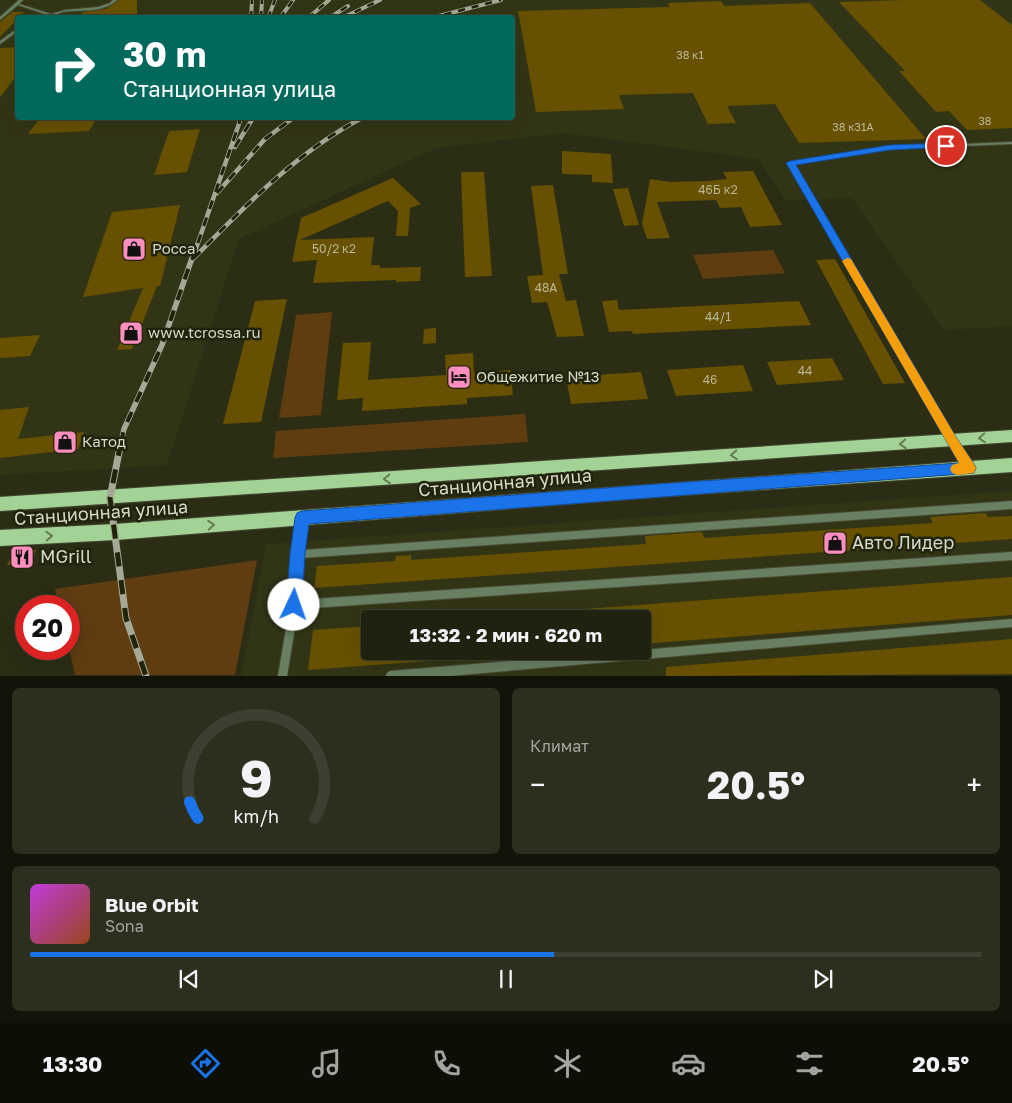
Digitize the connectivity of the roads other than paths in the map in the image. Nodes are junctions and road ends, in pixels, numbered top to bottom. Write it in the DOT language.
graph roads {
  1 [pos="21,0"];
  2 [pos="115,0"];
  3 [pos="17,4"];
  4 [pos="51,15"];
  5 [pos="0,19"];
  6 [pos="15,31"];
  7 [pos="0,43"];
  8 [pos="1012,143"];
  9 [pos="1012,436"];
  10 [pos="951,440"];
  11 [pos="1012,466"];
  12 [pos="970,468"];
  13 [pos="0,504"];
  14 [pos="1012,506"];
  15 [pos="302,518"];
  16 [pos="0,538"];
  17 [pos="297,554"];
  18 [pos="1012,556"];
  19 [pos="294,605"];
  20 [pos="1012,623"];
  21 [pos="282,676"];
  22 [pos="390,676"];
  1 -- 3 [label="lane"];
  2 -- 4 [label="lane"];
  3 -- 4 [label="lane"];
  3 -- 5 [label="lane"];
  6 -- 7 [label="lane"];
  8 -- 10 [label="lane"];
  9 -- 10 [label="main road, Станционная улица, one-way"];
  10 -- 12 [label="lane"];
  10 -- 13 [label="main road, Станционная улица, one-way"];
  11 -- 12 [label="main road, Станционная улица"];
  12 -- 15 [label="main road, Станционная улица"];
  14 -- 17 [label="lane"];
  16 -- 15 [label="main road, Станционная улица, one-way"];
  15 -- 17 [label="lane"];
  17 -- 19 [label="lane"];
  18 -- 19 [label="lane"];
  19 -- 21 [label="lane"];
  20 -- 22 [label="lane"];
}
